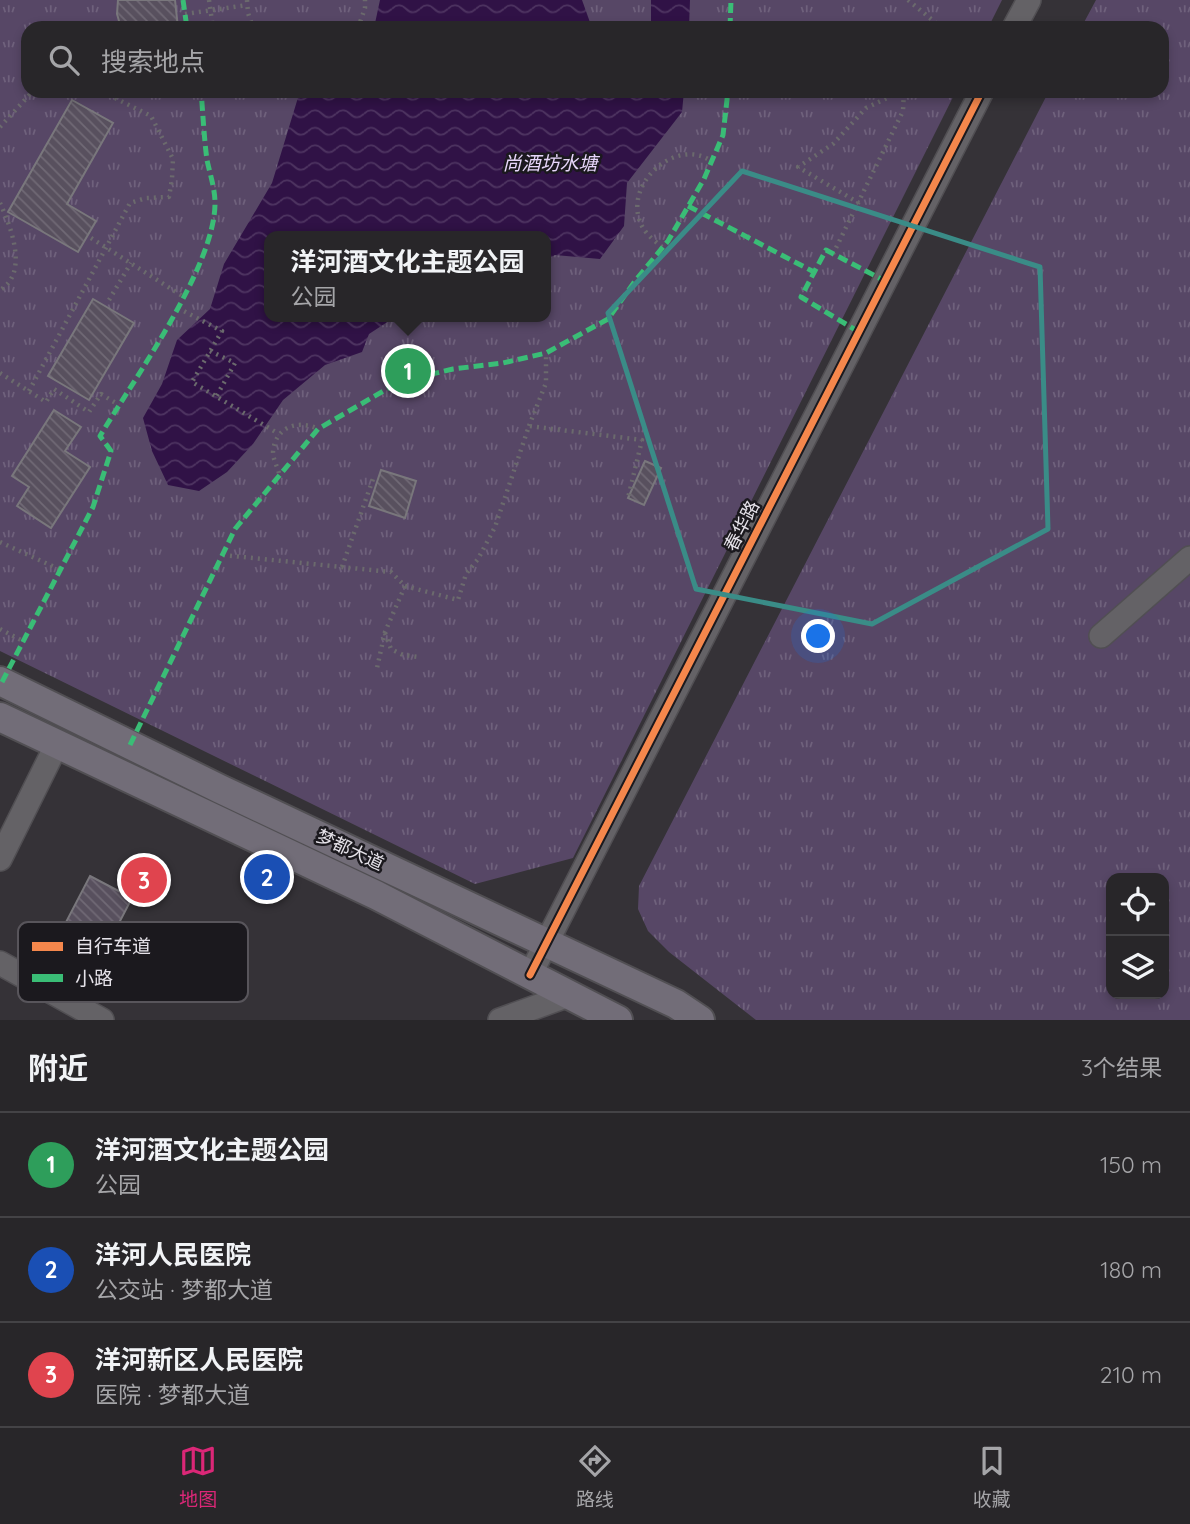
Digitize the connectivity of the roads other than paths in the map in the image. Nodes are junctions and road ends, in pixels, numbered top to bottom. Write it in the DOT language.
graph roads {
  1 [pos="1029,0"];
  2 [pos="1018,21"];
  3 [pos="978,98"];
  4 [pos="1190,558"];
  5 [pos="1101,636"];
  6 [pos="0,681"];
  7 [pos="0,717"];
  8 [pos="57,744"];
  9 [pos="0,859"];
  10 [pos="546,943"];
  11 [pos="0,963"];
  12 [pos="18,973"];
  13 [pos="530,975"];
  14 [pos="569,995"];
  15 [pos="70,1002"];
  16 [pos="102,1020"];
  17 [pos="500,1020"];
  18 [pos="618,1020"];
  19 [pos="700,1020"];
  1 -- 2 [label="street"];
  3 -- 10 [label="street, 春华路"];
  4 -- 5 [label="street"];
  6 -- 10 [label="main road, 梦都大道"];
  7 -- 8 [label="main road, 梦都大道"];
  8 -- 9 [label="street"];
  8 -- 13 [label="main road, 梦都大道"];
  10 -- 13 [label="street, 春华路"];
  10 -- 19 [label="main road, 梦都大道"];
  11 -- 12 [label="street"];
  13 -- 14 [label="main road, 梦都大道"];
  14 -- 17 [label="street"];
  14 -- 18 [label="main road, 梦都大道"];
  15 -- 16 [label="street"];
}
